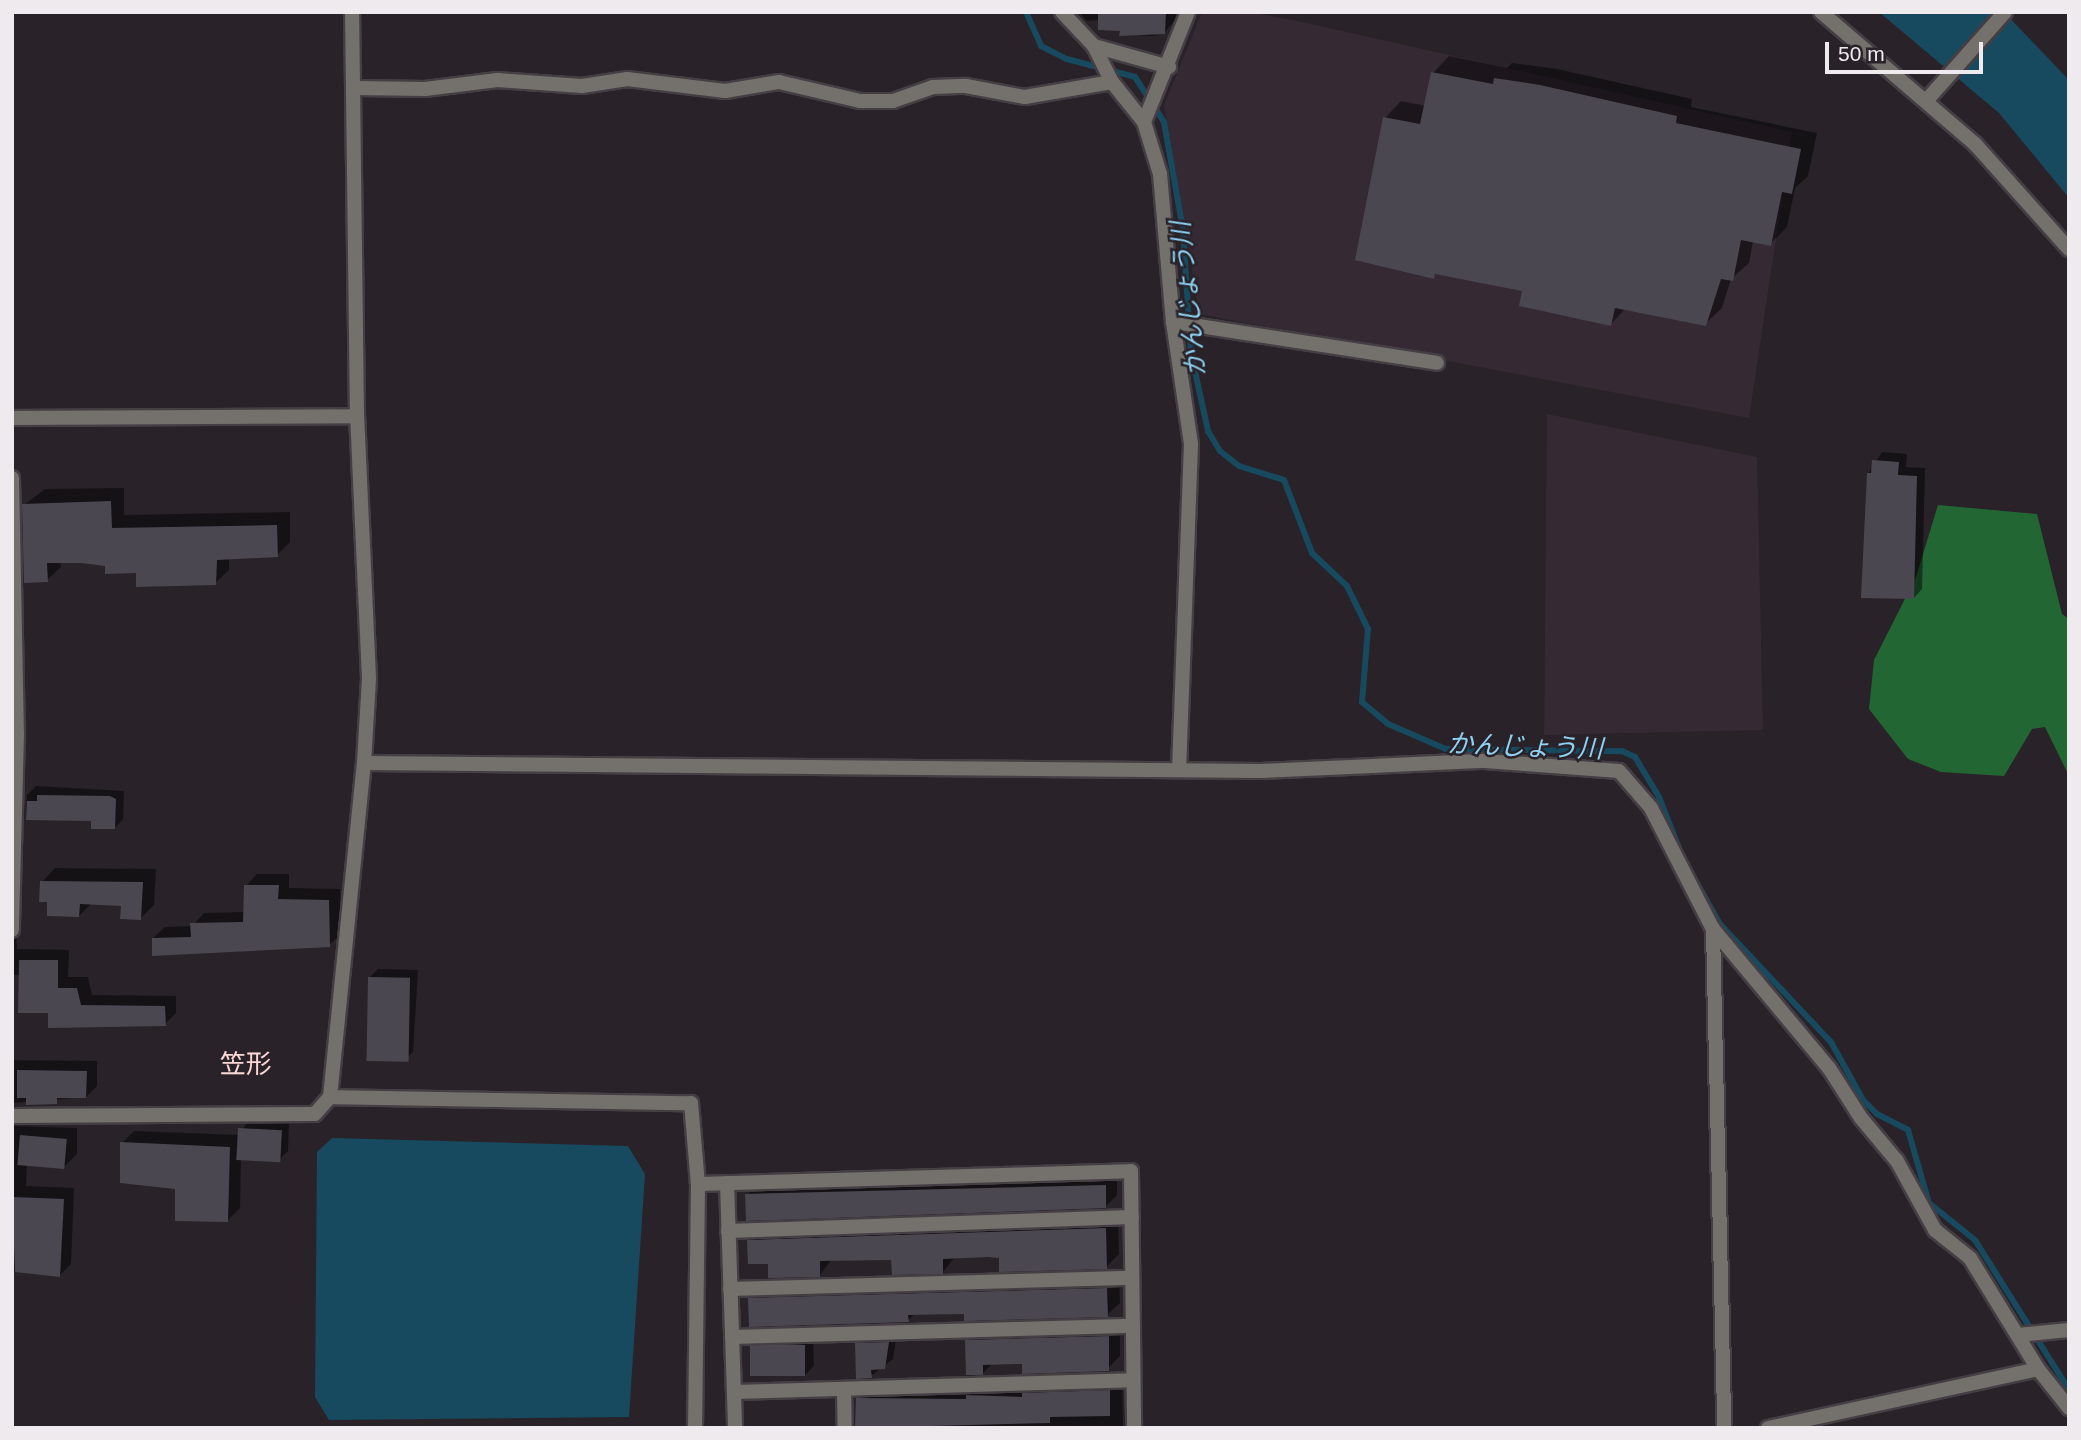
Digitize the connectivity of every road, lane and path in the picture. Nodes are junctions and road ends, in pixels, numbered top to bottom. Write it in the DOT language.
graph roads {
  1 [pos="352,12"];
  2 [pos="1062,12"];
  3 [pos="1188,12"];
  4 [pos="1821,12"];
  5 [pos="2005,12"];
  6 [pos="1094,46"];
  7 [pos="1169,67"];
  8 [pos="1112,82"];
  9 [pos="356,88"];
  10 [pos="1929,97"];
  11 [pos="1144,122"];
  12 [pos="2069,250"];
  13 [pos="1173,323"];
  14 [pos="1437,363"];
  15 [pos="357,416"];
  16 [pos="12,418"];
  17 [pos="12,478"];
  18 [pos="15,733"];
  19 [pos="365,763"];
  20 [pos="1179,769"];
  21 [pos="1713,929"];
  22 [pos="12,930"];
  23 [pos="330,1097"];
  24 [pos="12,1116"];
  25 [pos="727,1183"];
  26 [pos="698,1184"];
  27 [pos="1132,1217"];
  28 [pos="728,1231"];
  29 [pos="1132,1278"];
  30 [pos="730,1289"];
  31 [pos="1133,1326"];
  32 [pos="2069,1330"];
  33 [pos="2018,1335"];
  34 [pos="732,1337"];
  35 [pos="2038,1369"];
  36 [pos="1133,1380"];
  37 [pos="844,1389"];
  38 [pos="734,1392"];
  39 [pos="2069,1408"];
  40 [pos="695,1428"];
  41 [pos="735,1428"];
  42 [pos="845,1428"];
  43 [pos="1134,1428"];
  44 [pos="1724,1428"];
  45 [pos="1768,1428"];
  1 -- 9 [label="street"];
  2 -- 6 [label="street"];
  3 -- 7 [label="street"];
  4 -- 10 [label="street"];
  5 -- 10 [label="street"];
  6 -- 7 [label="street"];
  6 -- 8 [label="street"];
  7 -- 11 [label="street"];
  8 -- 9 [label="street"];
  8 -- 11 [label="street"];
  9 -- 15 [label="street"];
  10 -- 12 [label="street"];
  11 -- 13 [label="street"];
  13 -- 14 [label="street"];
  13 -- 20 [label="street"];
  15 -- 16 [label="street"];
  15 -- 19 [label="street"];
  17 -- 18 [label="street"];
  18 -- 22 [label="street"];
  19 -- 20 [label="street"];
  19 -- 23 [label="street"];
  20 -- 21 [label="street"];
  21 -- 33 [label="street"];
  21 -- 44 [label="street"];
  23 -- 24 [label="street"];
  23 -- 26 [label="street"];
  25 -- 26 [label="street"];
  25 -- 27 [label="street"];
  25 -- 28 [label="street"];
  26 -- 40 [label="street"];
  27 -- 28 [label="street"];
  27 -- 29 [label="street"];
  28 -- 30 [label="street"];
  29 -- 30 [label="street"];
  29 -- 31 [label="street"];
  30 -- 34 [label="street"];
  31 -- 34 [label="street"];
  31 -- 36 [label="street"];
  32 -- 33 [label="street"];
  33 -- 35 [label="street"];
  34 -- 38 [label="street"];
  35 -- 39 [label="street"];
  35 -- 45 [label="street"];
  36 -- 37 [label="street"];
  36 -- 43 [label="street"];
  37 -- 38 [label="street"];
  37 -- 42 [label="street"];
  38 -- 41 [label="street"];
}
